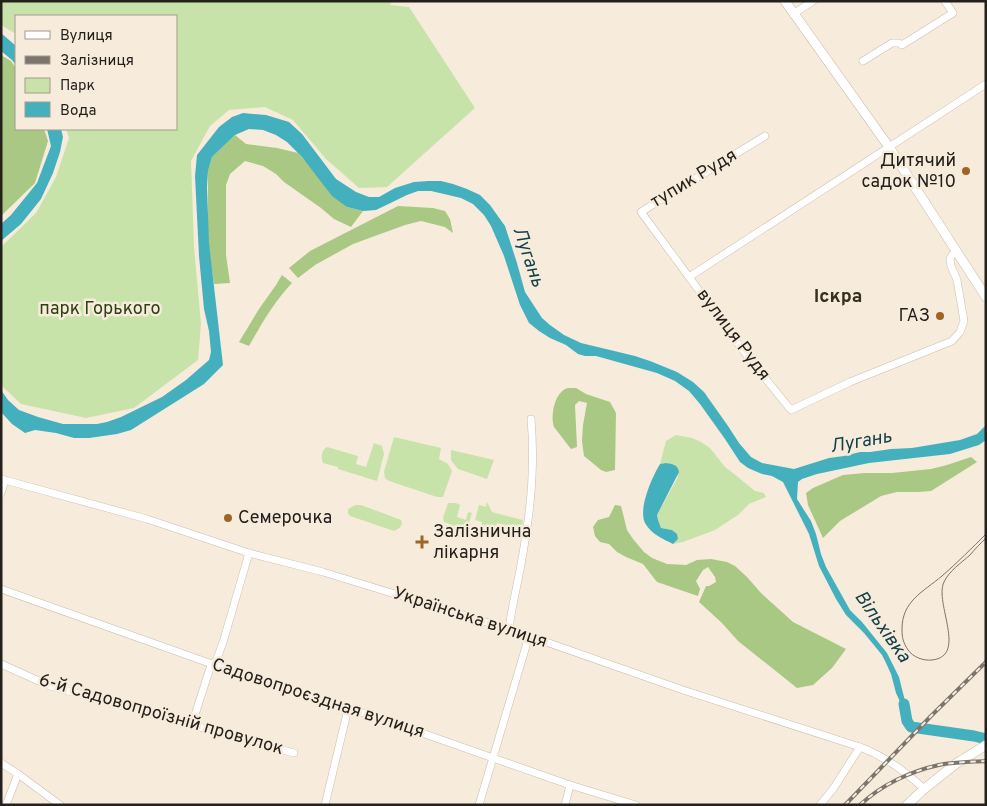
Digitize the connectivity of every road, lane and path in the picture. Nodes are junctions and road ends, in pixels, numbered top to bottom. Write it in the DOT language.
graph roads {
  1 [pos="785,1"];
  2 [pos="814,1"];
  3 [pos="945,1"];
  4 [pos="794,14"];
  5 [pos="863,61"];
  6 [pos="986,84"];
  7 [pos="765,136"];
  8 [pos="889,147"];
  9 [pos="956,252"];
  10 [pos="689,277"];
  11 [pos="986,297"];
  12 [pos="531,419"];
  13 [pos="3,480"];
  14 [pos="1,493"];
  15 [pos="249,552"];
  16 [pos="1,589"];
  17 [pos="509,629"];
  18 [pos="528,636"];
  19 [pos="1,664"];
  20 [pos="212,664"];
  21 [pos="348,708"];
  22 [pos="192,724"];
  23 [pos="860,747"];
  24 [pos="983,747"];
  25 [pos="294,753"];
  26 [pos="493,757"];
  27 [pos="1,763"];
  28 [pos="18,774"];
  29 [pos="570,785"];
  30 [pos="924,789"];
  31 [pos="6,805"];
  32 [pos="60,805"];
  33 [pos="325,805"];
  34 [pos="479,805"];
  35 [pos="565,805"];
  36 [pos="636,805"];
  37 [pos="820,805"];
  38 [pos="906,805"];
  1 -- 4 [label="street"];
  2 -- 4 [label="street"];
  3 -- 5 [label="street"];
  4 -- 8 [label="street"];
  6 -- 8 [label="street, вулиця Рудя"];
  7 -- 10 [label="street, тупик Рудя"];
  8 -- 9 [label="street"];
  8 -- 10 [label="street, вулиця Рудя"];
  9 -- 10 [label="street, вулиця Рудя"];
  9 -- 11 [label="street"];
  12 -- 17 [label="street"];
  13 -- 14 [label="street"];
  13 -- 15 [label="street, Українська вулиця"];
  15 -- 17 [label="street, Українська вулиця"];
  15 -- 20 [label="street"];
  16 -- 20 [label="street, Садовопроєздная вулиця"];
  17 -- 18 [label="street, Українська вулиця"];
  18 -- 23 [label="street, Українська вулиця"];
  18 -- 26 [label="street"];
  19 -- 22 [label="street, 6-й Садовопроїзній провулок"];
  20 -- 21 [label="street, Садовопроєздная вулиця"];
  20 -- 22 [label="street"];
  21 -- 26 [label="street, Садовопроєздная вулиця"];
  21 -- 33 [label="street"];
  22 -- 25 [label="street, 6-й Садовопроїзній провулок"];
  23 -- 30 [label="street, Українська вулиця"];
  23 -- 37 [label="street"];
  24 -- 30 [label="street"];
  26 -- 29 [label="street, Садовопроєздная вулиця"];
  26 -- 34 [label="street"];
  27 -- 28 [label="street"];
  28 -- 31 [label="street"];
  28 -- 32 [label="street"];
  29 -- 35 [label="street"];
  29 -- 36 [label="street, Садовопроєздная вулиця"];
  30 -- 38 [label="street"];
}
